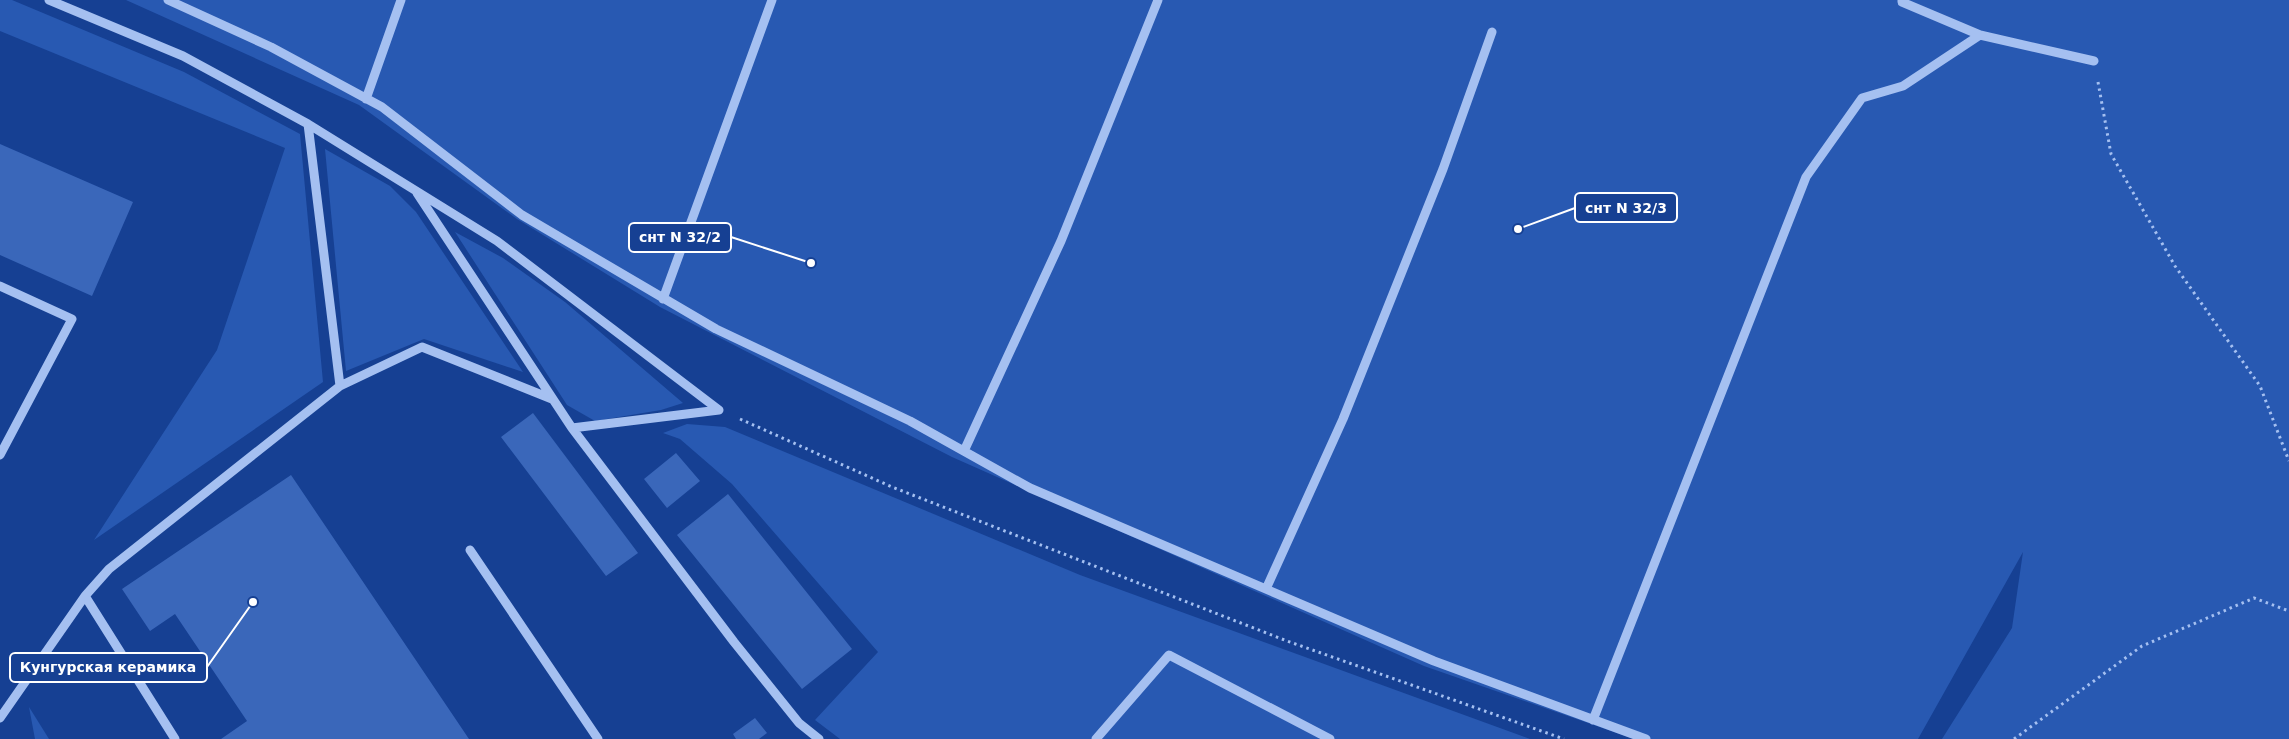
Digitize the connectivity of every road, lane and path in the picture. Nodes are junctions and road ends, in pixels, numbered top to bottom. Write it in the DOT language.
graph roads {
  1 [pos="49,0"];
  2 [pos="168,0"];
  3 [pos="401,0"];
  4 [pos="772,0"];
  5 [pos="1158,0"];
  6 [pos="1902,0"];
  7 [pos="1492,32"];
  8 [pos="1980,35"];
  9 [pos="2094,61"];
  10 [pos="366,99"];
  11 [pos="308,124"];
  12 [pos="416,191"];
  13 [pos="0,286"];
  14 [pos="663,299"];
  15 [pos="340,386"];
  16 [pos="552,399"];
  17 [pos="719,410"];
  18 [pos="572,428"];
  19 [pos="964,451"];
  20 [pos="0,455"];
  21 [pos="2289,461"];
  22 [pos="470,550"];
  23 [pos="1266,589"];
  24 [pos="85,596"];
  25 [pos="2289,611"];
  26 [pos="0,718"];
  27 [pos="1593,720"];
  28 [pos="176,739"];
  29 [pos="598,739"];
  30 [pos="818,739"];
  31 [pos="1096,739"];
  32 [pos="1330,739"];
  33 [pos="1564,739"];
  34 [pos="1646,739"];
  35 [pos="2014,739"];
  1 -- 11 [label="street"];
  2 -- 10 [label="street"];
  3 -- 10 [label="street"];
  4 -- 14 [label="street"];
  5 -- 19 [label="street"];
  6 -- 8 [label="street"];
  7 -- 23 [label="street"];
  8 -- 9 [label="street"];
  8 -- 27 [label="street"];
  9 -- 21 [label="path"];
  10 -- 14 [label="street"];
  11 -- 12 [label="street"];
  11 -- 15 [label="street"];
  12 -- 16 [label="street"];
  12 -- 17 [label="street"];
  13 -- 20 [label="street"];
  14 -- 19 [label="street"];
  15 -- 16 [label="street"];
  15 -- 24 [label="street"];
  16 -- 18 [label="street"];
  17 -- 18 [label="street"];
  17 -- 33 [label="path"];
  18 -- 30 [label="street"];
  19 -- 23 [label="street"];
  22 -- 29 [label="street"];
  23 -- 27 [label="street"];
  24 -- 26 [label="street"];
  24 -- 28 [label="street"];
  25 -- 35 [label="path"];
  27 -- 34 [label="street"];
  31 -- 32 [label="street"];
}
